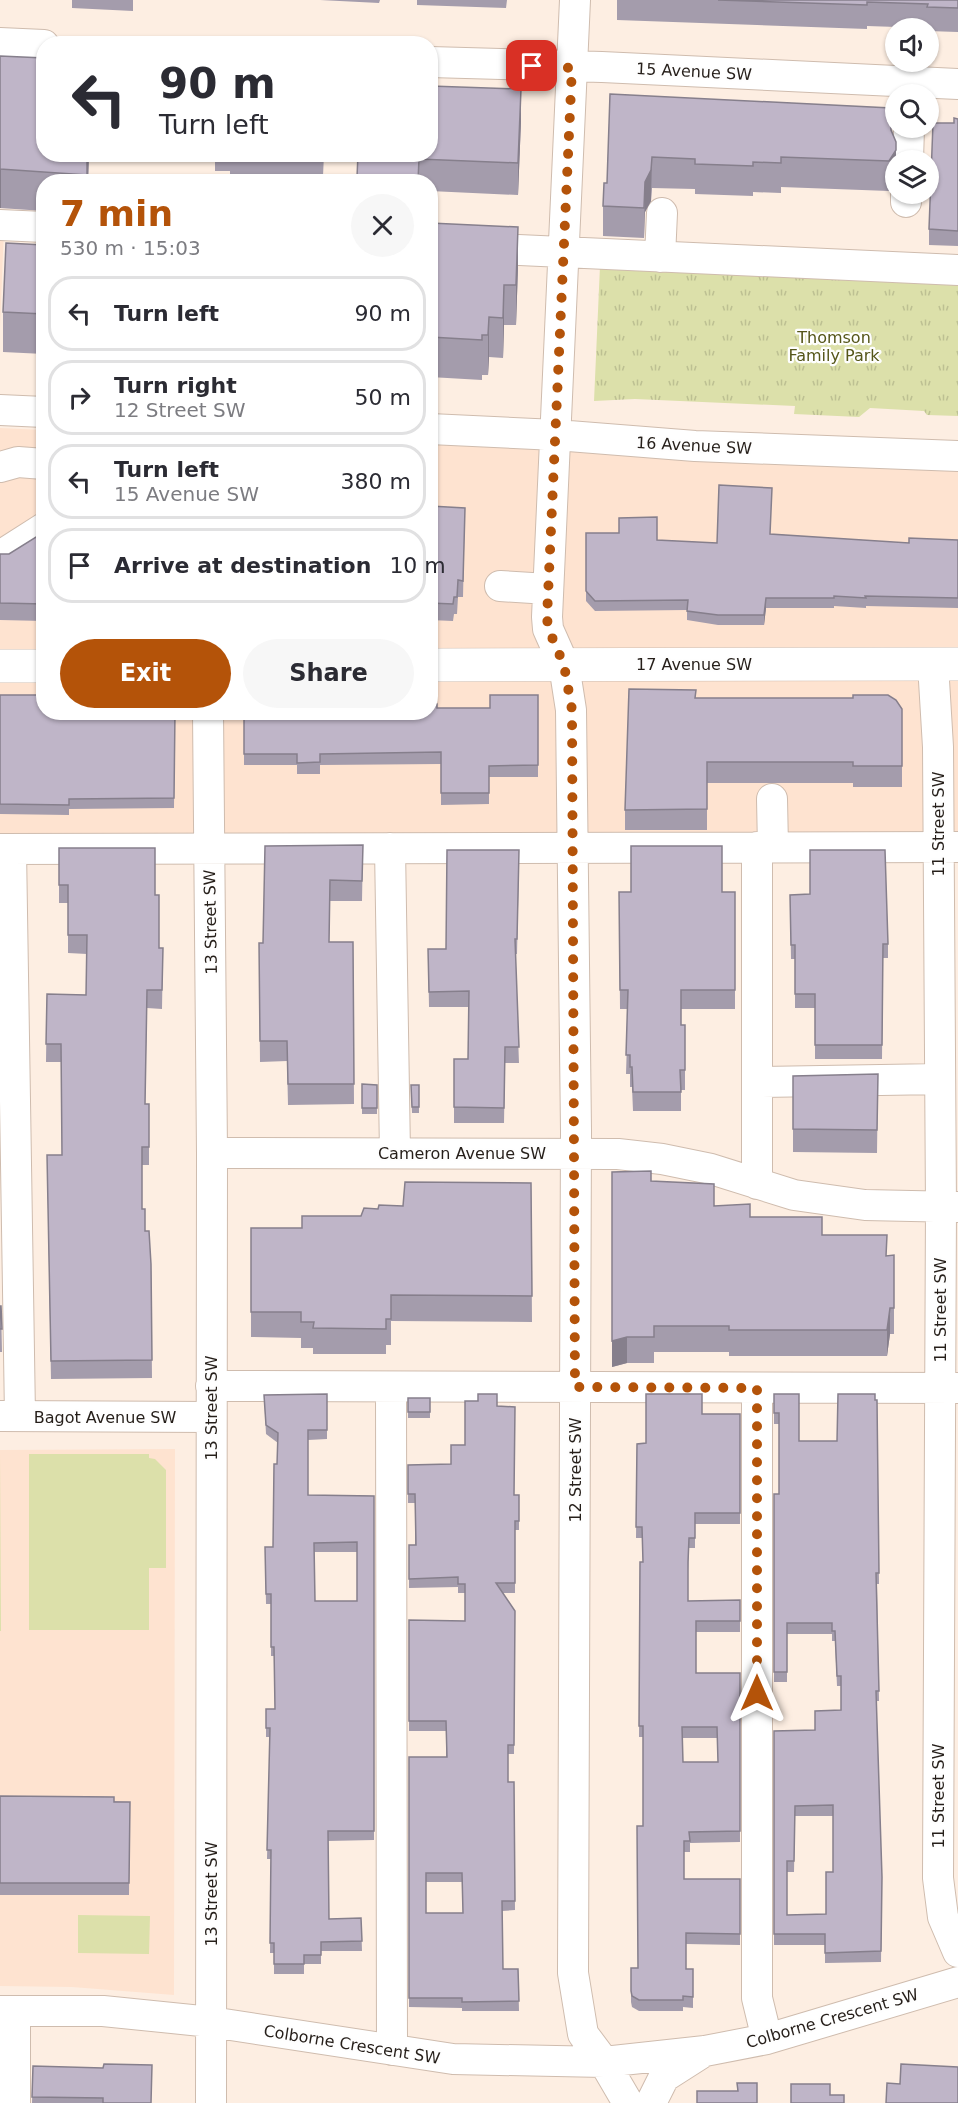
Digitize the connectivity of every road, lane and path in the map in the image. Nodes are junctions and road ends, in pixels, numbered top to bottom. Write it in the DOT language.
graph roads {
  1 [pos="574,0"];
  2 [pos="0,43"];
  3 [pos="36,45"];
  4 [pos="438,62"];
  5 [pos="572,68"];
  6 [pos="958,84"];
  7 [pos="885,86"];
  8 [pos="939,86"];
  9 [pos="662,213"];
  10 [pos="0,225"];
  11 [pos="36,227"];
  12 [pos="438,246"];
  13 [pos="564,252"];
  14 [pos="660,257"];
  15 [pos="958,270"];
  16 [pos="0,410"];
  17 [pos="36,412"];
  18 [pos="438,429"];
  19 [pos="556,435"];
  20 [pos="958,456"];
  21 [pos="36,463"];
  22 [pos="0,467"];
  23 [pos="0,475"];
  24 [pos="36,480"];
  25 [pos="36,533"];
  26 [pos="0,556"];
  27 [pos="500,586"];
  28 [pos="548,589"];
  29 [pos="946,664"];
  30 [pos="438,665"];
  31 [pos="564,665"];
  32 [pos="0,666"];
  33 [pos="36,666"];
  34 [pos="208,720"];
  35 [pos="772,799"];
  36 [pos="765,847"];
  37 [pos="948,847"];
  38 [pos="390,848"];
  39 [pos="574,848"];
  40 [pos="6,849"];
  41 [pos="209,849"];
  42 [pos="940,1079"];
  43 [pos="759,1082"];
  44 [pos="212,1152"];
  45 [pos="395,1153"];
  46 [pos="576,1154"];
  47 [pos="757,1184"];
  48 [pos="949,1207"];
  49 [pos="211,1386"];
  50 [pos="391,1387"];
  51 [pos="575,1387"];
  52 [pos="949,1387"];
  53 [pos="757,1388"];
  54 [pos="10,1416"];
  55 [pos="211,1417"];
  56 [pos="958,1952"];
  57 [pos="958,1982"];
  58 [pos="8,2011"];
  59 [pos="211,2022"];
  60 [pos="767,2039"];
  61 [pos="392,2050"];
  62 [pos="705,2051"];
  63 [pos="604,2062"];
  64 [pos="15,2103"];
  65 [pos="211,2103"];
  66 [pos="628,2103"];
  67 [pos="651,2103"];
  1 -- 5 [label="street, 12 Street SW"];
  2 -- 3 [label="street"];
  4 -- 5 [label="street, 15 Avenue SW"];
  5 -- 7 [label="street, 15 Avenue SW"];
  5 -- 13 [label="street, 12 Street SW"];
  6 -- 8 [label="street, 15 Avenue SW"];
  9 -- 14 [label="street"];
  10 -- 11 [label="street"];
  12 -- 13 [label="street"];
  13 -- 14 [label="street"];
  13 -- 19 [label="street, 12 Street SW"];
  14 -- 15 [label="street"];
  16 -- 17 [label="street"];
  18 -- 19 [label="street, 16 Avenue SW"];
  19 -- 20 [label="street, 16 Avenue SW"];
  19 -- 28 [label="street, 12 Street SW"];
  21 -- 22 [label="street"];
  23 -- 24 [label="street"];
  25 -- 26 [label="street"];
  27 -- 28 [label="street"];
  28 -- 31 [label="street, 12 Street SW"];
  29 -- 31 [label="main road, 17 Avenue SW"];
  29 -- 37 [label="street, 11 Street SW"];
  30 -- 31 [label="main road, 17 Avenue SW"];
  31 -- 39 [label="street, 12 Street SW"];
  32 -- 33 [label="main road"];
  34 -- 41 [label="street, 13 Street SW"];
  35 -- 36 [label="street"];
  36 -- 37 [label="street"];
  36 -- 39 [label="street"];
  36 -- 43 [label="street"];
  37 -- 42 [label="street, 11 Street SW"];
  38 -- 39 [label="street"];
  38 -- 41 [label="street"];
  38 -- 45 [label="street"];
  39 -- 46 [label="street, 12 Street SW"];
  40 -- 41 [label="street"];
  40 -- 54 [label="street"];
  41 -- 44 [label="street, 13 Street SW"];
  42 -- 43 [label="street"];
  42 -- 48 [label="street, 11 Street SW"];
  43 -- 47 [label="street"];
  44 -- 45 [label="street, Cameron Avenue SW"];
  44 -- 49 [label="street, 13 Street SW"];
  45 -- 46 [label="street, Cameron Avenue SW"];
  46 -- 47 [label="street, Cameron Avenue SW"];
  46 -- 51 [label="street, 12 Street SW"];
  47 -- 48 [label="street, Cameron Avenue SW"];
  48 -- 52 [label="street, 11 Street SW"];
  49 -- 50 [label="street"];
  49 -- 55 [label="street, 13 Street SW"];
  50 -- 51 [label="street"];
  50 -- 61 [label="street"];
  51 -- 53 [label="street"];
  51 -- 63 [label="street, 12 Street SW"];
  52 -- 53 [label="street"];
  52 -- 56 [label="street, 11 Street SW"];
  53 -- 60 [label="street"];
  54 -- 55 [label="street, Bagot Avenue SW"];
  55 -- 59 [label="street, 13 Street SW"];
  57 -- 60 [label="street, Colborne Crescent SW"];
  58 -- 59 [label="street, Colborne Crescent SW"];
  58 -- 64 [label="street"];
  59 -- 61 [label="street, Colborne Crescent SW"];
  59 -- 65 [label="street, 13 Street SW"];
  60 -- 62 [label="street, Colborne Crescent SW"];
  61 -- 63 [label="street, Colborne Crescent SW"];
  62 -- 63 [label="street, Colborne Crescent SW"];
  62 -- 67 [label="street, Colborne Crescent SW"];
  63 -- 66 [label="street, 12 Street SW"];
}
